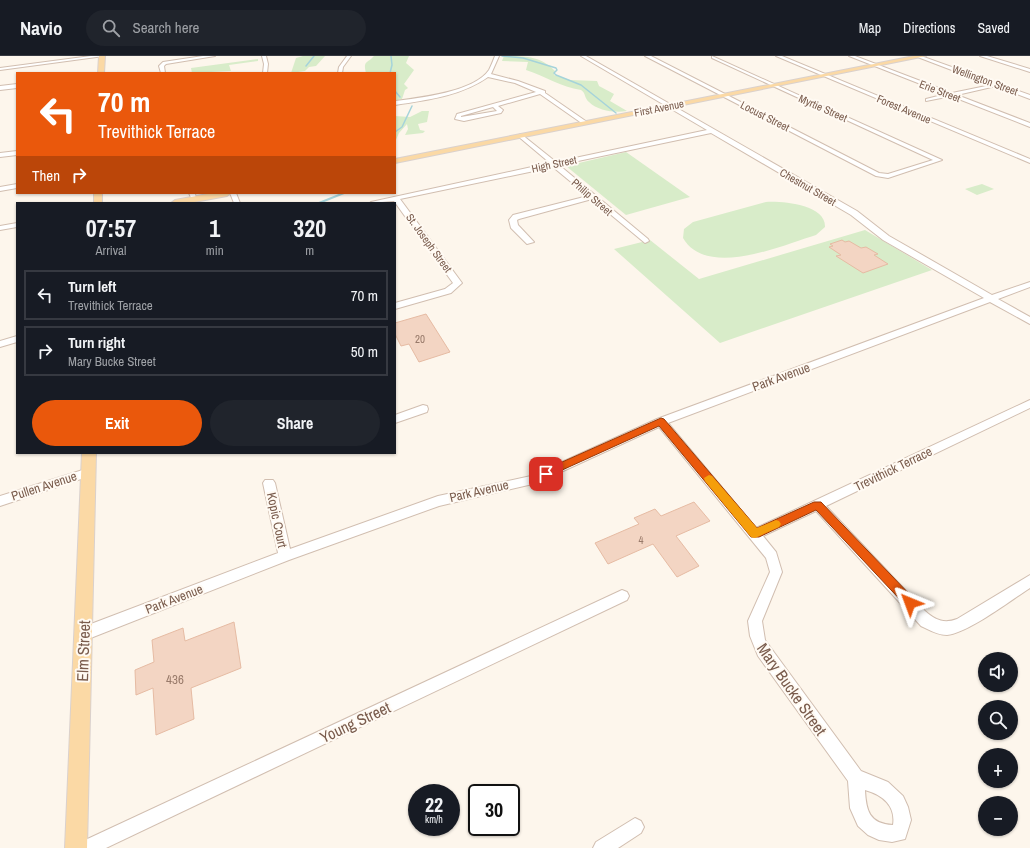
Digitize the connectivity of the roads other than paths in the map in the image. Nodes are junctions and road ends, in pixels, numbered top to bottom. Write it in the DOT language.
graph roads {
  1 [pos="102,56"];
  2 [pos="213,56"];
  3 [pos="264,56"];
  4 [pos="349,56"];
  5 [pos="497,56"];
  6 [pos="584,56"];
  7 [pos="647,56"];
  8 [pos="778,56"];
  9 [pos="851,56"];
  10 [pos="920,56"];
  11 [pos="982,56"];
  12 [pos="714,57"];
  13 [pos="874,66"];
  14 [pos="0,68"];
  15 [pos="1030,71"];
  16 [pos="100,72"];
  17 [pos="163,72"];
  18 [pos="265,72"];
  19 [pos="340,72"];
  20 [pos="487,75"];
  21 [pos="825,76"];
  22 [pos="996,84"];
  23 [pos="16,86"];
  24 [pos="775,86"];
  25 [pos="0,88"];
  26 [pos="543,92"];
  27 [pos="950,95"];
  28 [pos="724,96"];
  29 [pos="1030,97"];
  30 [pos="928,100"];
  31 [pos="396,103"];
  32 [pos="494,106"];
  33 [pos="670,106"];
  34 [pos="585,123"];
  35 [pos="1030,125"];
  36 [pos="711,131"];
  37 [pos="521,136"];
  38 [pos="16,153"];
  39 [pos="0,155"];
  40 [pos="396,161"];
  41 [pos="1030,161"];
  42 [pos="554,164"];
  43 [pos="883,176"];
  44 [pos="16,186"];
  45 [pos="0,189"];
  46 [pos="216,194"];
  47 [pos="193,196"];
  48 [pos="392,197"];
  49 [pos="592,197"];
  50 [pos="178,202"];
  51 [pos="376,202"];
  52 [pos="396,202"];
  53 [pos="16,225"];
  54 [pos="0,228"];
  55 [pos="530,242"];
  56 [pos="645,242"];
  57 [pos="1030,284"];
  58 [pos="991,299"];
  59 [pos="396,306"];
  60 [pos="1030,321"];
  61 [pos="16,340"];
  62 [pos="0,344"];
  63 [pos="1030,404"];
  64 [pos="423,409"];
  65 [pos="396,419"];
  66 [pos="661,422"];
  67 [pos="90,454"];
  68 [pos="89,472"];
  69 [pos="269,484"];
  70 [pos="0,501"];
  71 [pos="818,505"];
  72 [pos="755,534"];
  73 [pos="285,556"];
  74 [pos="1030,581"];
  75 [pos="622,596"];
  76 [pos="84,634"];
  77 [pos="856,777"];
  78 [pos="635,827"];
  79 [pos="76,848"];
  80 [pos="87,848"];
  81 [pos="602,848"];
  1 -- 14 [label="street"];
  1 -- 16 [label="main road"];
  2 -- 17 [label="street"];
  3 -- 18 [label="street"];
  4 -- 19 [label="street"];
  5 -- 20 [label="street"];
  6 -- 33 [label="street, Chestnut Street"];
  7 -- 28 [label="street, Locust Street"];
  8 -- 21 [label="street, Forest Avenue"];
  9 -- 13 [label="street, Erie Street"];
  10 -- 13 [label="main road, First Avenue"];
  10 -- 22 [label="street, Wellington Street"];
  11 -- 15 [label="street"];
  12 -- 24 [label="street, Myrtie Street"];
  13 -- 21 [label="main road, First Avenue"];
  13 -- 27 [label="street, Erie Street"];
  20 -- 26 [label="street"];
  20 -- 31 [label="street"];
  21 -- 24 [label="main road, First Avenue"];
  21 -- 41 [label="street, Forest Avenue"];
  22 -- 27 [label="street"];
  22 -- 29 [label="street, Wellington Street"];
  23 -- 25 [label="street"];
  24 -- 28 [label="main road, First Avenue"];
  24 -- 43 [label="street, Myrtie Street"];
  26 -- 32 [label="street"];
  26 -- 34 [label="street"];
  27 -- 30 [label="street"];
  27 -- 35 [label="street, Erie Street"];
  28 -- 33 [label="main road, First Avenue"];
  28 -- 43 [label="street, Locust Street"];
  32 -- 32 [label="street"];
  33 -- 34 [label="main road, First Avenue"];
  33 -- 36 [label="street, Chestnut Street"];
  34 -- 37 [label="main road, First Avenue"];
  36 -- 42 [label="street, High Street"];
  36 -- 58 [label="street, Chestnut Street"];
  37 -- 40 [label="main road, First Avenue"];
  37 -- 42 [label="street, Philip Street"];
  38 -- 39 [label="street"];
  42 -- 48 [label="street, High Street"];
  42 -- 49 [label="street, Philip Street"];
  44 -- 45 [label="street"];
  46 -- 47 [label="main road"];
  47 -- 50 [label="main road"];
  48 -- 51 [label="street, High Street"];
  49 -- 55 [label="street"];
  49 -- 56 [label="street, Philip Street"];
  52 -- 59 [label="street, St. Joseph Street"];
  53 -- 54 [label="street"];
  57 -- 58 [label="street, Park Avenue"];
  58 -- 60 [label="street, Chestnut Street"];
  58 -- 66 [label="street, Park Avenue"];
  61 -- 62 [label="street"];
  63 -- 71 [label="street, Trevithick Terrace"];
  64 -- 65 [label="street"];
  66 -- 72 [label="street, Mary Bucke Street"];
  66 -- 73 [label="street, Park Avenue"];
  67 -- 68 [label="main road, Elm Street"];
  68 -- 70 [label="street, Pullen Avenue"];
  68 -- 76 [label="main road, Elm Street"];
  69 -- 73 [label="street, Kopic Court"];
  71 -- 72 [label="street, Trevithick Terrace"];
  71 -- 74 [label="street"];
  72 -- 77 [label="street, Mary Bucke Street"];
  73 -- 76 [label="street, Park Avenue"];
  75 -- 80 [label="street, Young Street"];
  76 -- 79 [label="main road, Elm Street"];
  78 -- 81 [label="street"];
}
